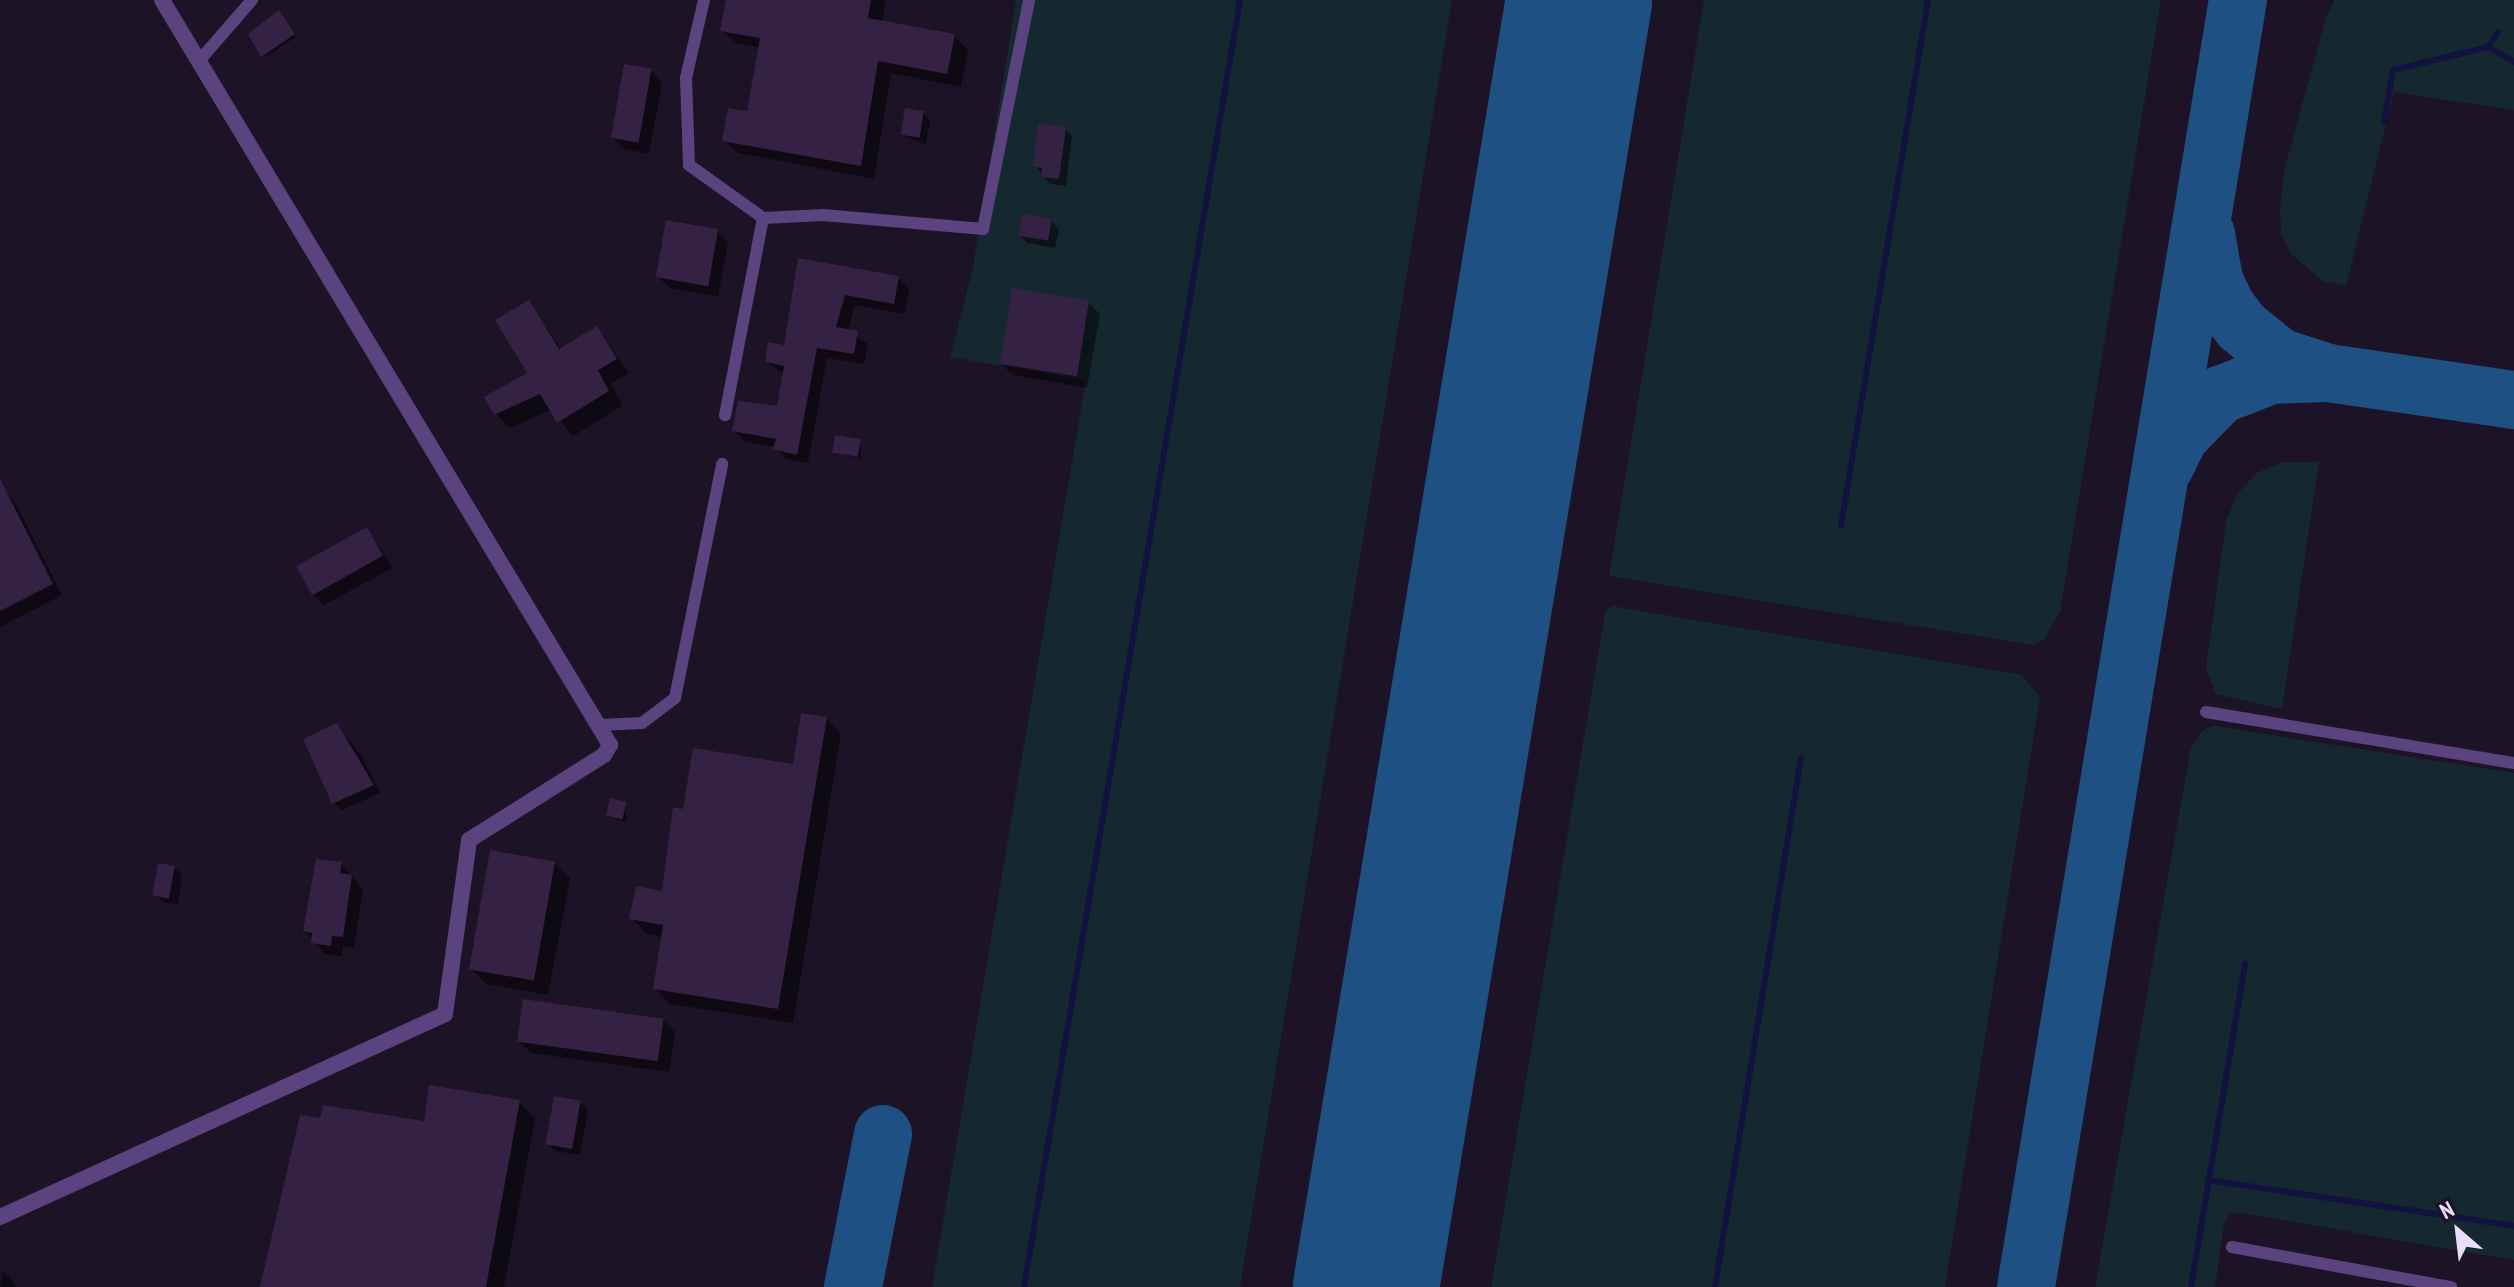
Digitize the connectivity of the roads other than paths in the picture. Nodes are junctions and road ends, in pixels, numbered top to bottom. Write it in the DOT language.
graph roads {
  1 [pos="162,0"];
  2 [pos="252,0"];
  3 [pos="704,0"];
  4 [pos="1029,0"];
  5 [pos="199,61"];
  6 [pos="763,218"];
  7 [pos="725,415"];
  8 [pos="722,464"];
  9 [pos="2206,712"];
  10 [pos="601,725"];
  11 [pos="2514,763"];
  12 [pos="0,1217"];
  13 [pos="2232,1247"];
  14 [pos="2451,1287"];
  1 -- 5 [label="street"];
  2 -- 5 [label="lane"];
  3 -- 6 [label="lane"];
  4 -- 6 [label="lane"];
  5 -- 10 [label="street"];
  6 -- 7 [label="lane"];
  8 -- 10 [label="lane"];
  9 -- 11 [label="lane"];
  10 -- 12 [label="street"];
  13 -- 14 [label="lane"];
}
